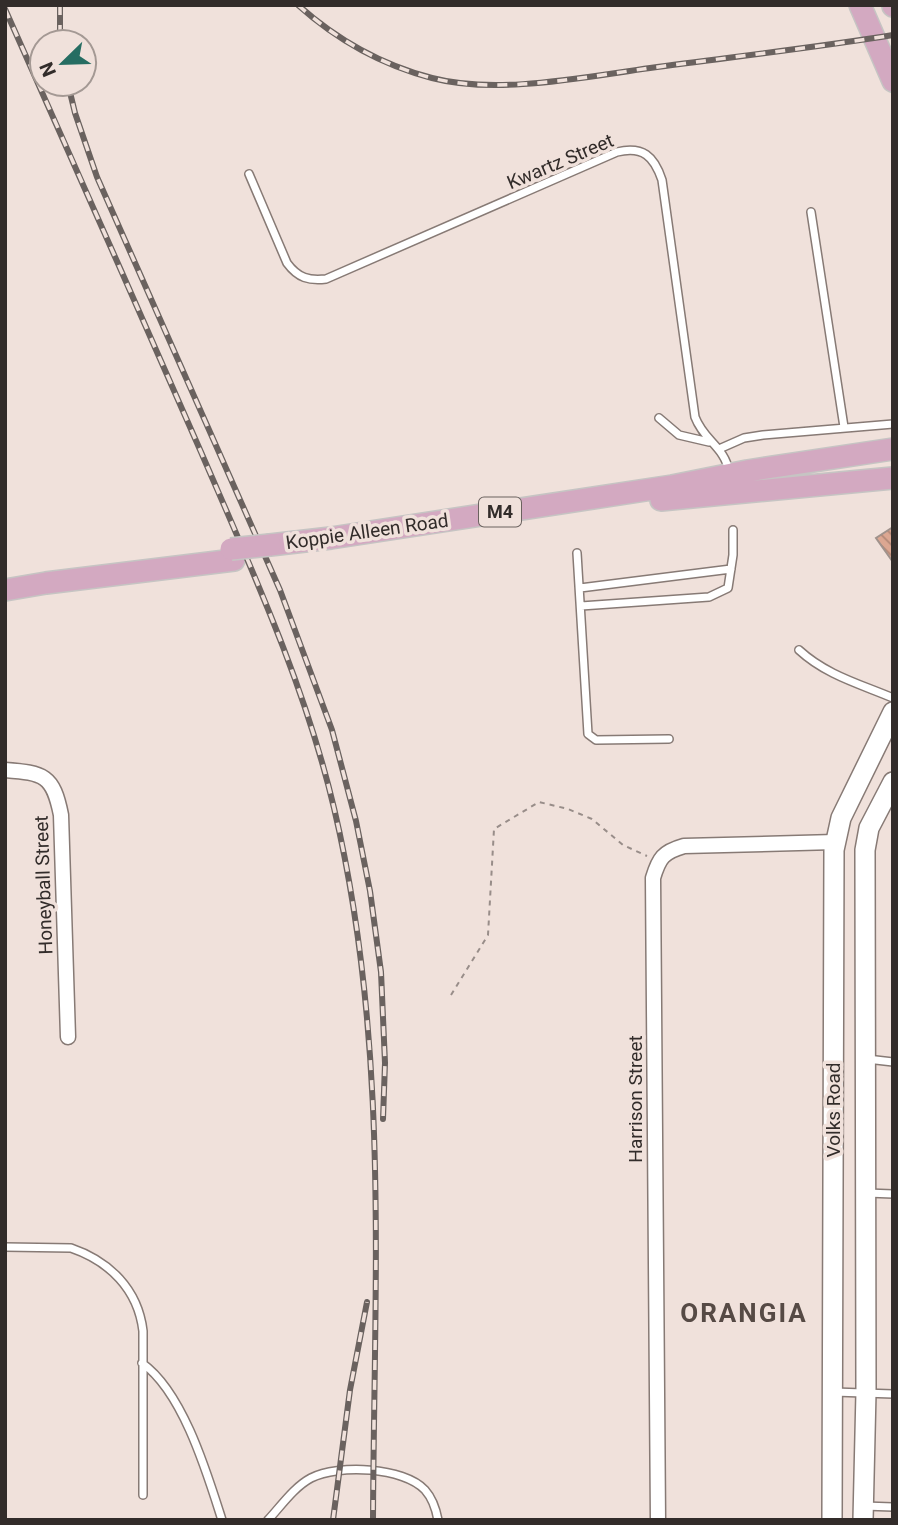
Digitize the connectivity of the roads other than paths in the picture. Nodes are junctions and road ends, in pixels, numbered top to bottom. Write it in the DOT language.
graph roads {
  1 [pos="860,5"];
  2 [pos="893,81"];
  3 [pos="249,174"];
  4 [pos="811,212"];
  5 [pos="659,418"];
  6 [pos="893,424"];
  7 [pos="844,427"];
  8 [pos="709,442"];
  9 [pos="719,449"];
  10 [pos="893,449"];
  11 [pos="855,468"];
  12 [pos="893,478"];
  13 [pos="730,484"];
  14 [pos="733,530"];
  15 [pos="577,553"];
  16 [pos="232,554"];
  17 [pos="731,569"];
  18 [pos="5,578"];
  19 [pos="580,588"];
  20 [pos="5,590"];
  21 [pos="581,606"];
  22 [pos="799,650"];
  23 [pos="893,698"];
  24 [pos="893,712"];
  25 [pos="669,739"];
  26 [pos="5,770"];
  27 [pos="893,782"];
  28 [pos="841,818"];
  29 [pos="869,828"];
  30 [pos="834,846"];
  31 [pos="865,850"];
  32 [pos="68,1037"];
  33 [pos="866,1059"];
  34 [pos="893,1062"];
  35 [pos="866,1193"];
  36 [pos="893,1194"];
  37 [pos="5,1247"];
  38 [pos="142,1363"];
  39 [pos="832,1392"];
  40 [pos="866,1392"];
  41 [pos="893,1394"];
  42 [pos="142,1495"];
  43 [pos="893,1507"];
  44 [pos="863,1513"];
  45 [pos="222,1520"];
  46 [pos="268,1520"];
  47 [pos="438,1520"];
  48 [pos="658,1520"];
  49 [pos="832,1520"];
  1 -- 2 [label="main road"];
  3 -- 8 [label="lane, Kwartz Street"];
  4 -- 7 [label="lane"];
  5 -- 8 [label="lane"];
  6 -- 7 [label="lane"];
  7 -- 9 [label="lane"];
  8 -- 9 [label="lane"];
  9 -- 13 [label="lane"];
  10 -- 11 [label="main road, Koppie Alleen Road / M4"];
  11 -- 12 [label="main road, Koppie Alleen Road / M4"];
  11 -- 13 [label="main road, Koppie Alleen Road / M4"];
  13 -- 16 [label="main road, Koppie Alleen Road / M4"];
  14 -- 17 [label="lane"];
  15 -- 19 [label="lane"];
  16 -- 18 [label="main road, Koppie Alleen Road / M4"];
  16 -- 20 [label="main road, Koppie Alleen Road / M4"];
  17 -- 19 [label="lane"];
  17 -- 21 [label="lane"];
  19 -- 21 [label="lane"];
  21 -- 25 [label="lane"];
  22 -- 23 [label="lane"];
  24 -- 28 [label="street, Volks Road"];
  26 -- 32 [label="street, Honeyball Street"];
  27 -- 29 [label="street, Volks Road"];
  28 -- 29 [label="street"];
  28 -- 30 [label="street, Volks Road"];
  29 -- 31 [label="street, Volks Road"];
  30 -- 31 [label="street"];
  30 -- 39 [label="street, Volks Road"];
  30 -- 48 [label="street, Harrison Street"];
  31 -- 33 [label="street, Volks Road"];
  33 -- 34 [label="lane"];
  33 -- 35 [label="street, Volks Road"];
  35 -- 36 [label="lane"];
  35 -- 40 [label="street, Volks Road"];
  37 -- 38 [label="lane"];
  38 -- 42 [label="lane"];
  38 -- 45 [label="lane"];
  39 -- 40 [label="lane"];
  39 -- 49 [label="street, Volks Road"];
  40 -- 41 [label="lane"];
  40 -- 44 [label="street, Volks Road"];
  43 -- 44 [label="lane"];
  46 -- 47 [label="lane"];
}
